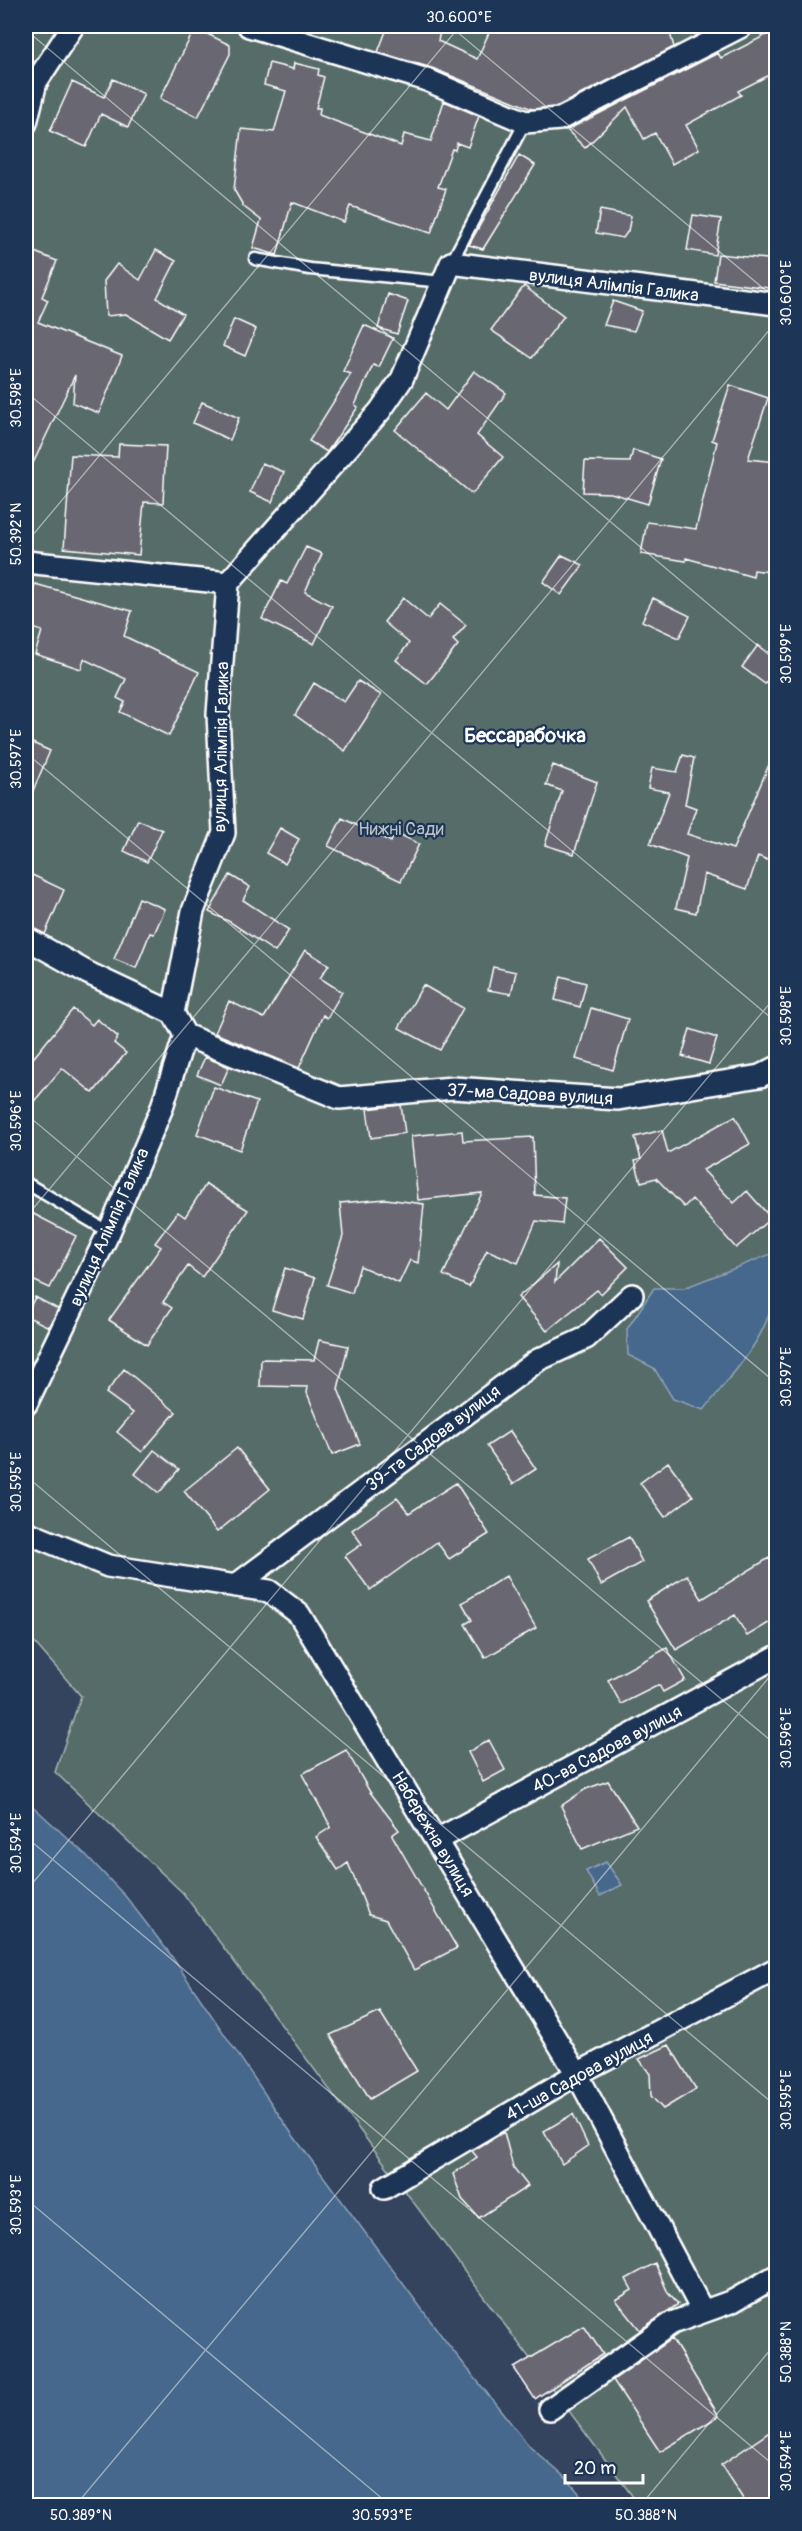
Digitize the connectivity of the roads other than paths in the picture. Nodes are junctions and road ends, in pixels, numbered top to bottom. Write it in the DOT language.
graph roads {
  1 [pos="73,26"];
  2 [pos="249,26"];
  3 [pos="742,26"];
  4 [pos="525,122"];
  5 [pos="26,123"];
  6 [pos="255,259"];
  7 [pos="447,273"];
  8 [pos="777,304"];
  9 [pos="26,562"];
  10 [pos="228,583"];
  11 [pos="26,938"];
  12 [pos="173,1013"];
  13 [pos="185,1035"];
  14 [pos="777,1068"];
  15 [pos="26,1184"];
  16 [pos="109,1232"];
  17 [pos="632,1295"];
  18 [pos="26,1404"];
  19 [pos="26,1532"];
  20 [pos="235,1586"];
  21 [pos="777,1657"];
  22 [pos="437,1840"];
  23 [pos="777,1969"];
  24 [pos="578,2074"];
  25 [pos="384,2188"];
  26 [pos="777,2276"];
  27 [pos="702,2310"];
  28 [pos="550,2409"];
  1 -- 5 [label="street"];
  2 -- 4 [label="street"];
  3 -- 4 [label="street"];
  4 -- 7 [label="lane"];
  6 -- 7 [label="lane"];
  7 -- 8 [label="street, вулиця Алімпія Галика"];
  7 -- 10 [label="street"];
  9 -- 10 [label="street"];
  10 -- 12 [label="street, вулиця Алімпія Галика"];
  11 -- 12 [label="street"];
  12 -- 13 [label="street"];
  13 -- 14 [label="street, 37-ма Садова вулиця"];
  13 -- 16 [label="street, вулиця Алімпія Галика"];
  15 -- 16 [label="lane"];
  16 -- 18 [label="street, вулиця Алімпія Галика"];
  17 -- 20 [label="street, 39-та Садова вулиця"];
  19 -- 20 [label="street, Набережна вулиця"];
  20 -- 22 [label="street, Набережна вулиця"];
  21 -- 22 [label="street, 40-ва Садова вулиця"];
  22 -- 24 [label="street, Набережна вулиця"];
  23 -- 24 [label="street, 41-ша Садова вулиця"];
  24 -- 25 [label="street, 41-ша Садова вулиця"];
  24 -- 27 [label="street, Набережна вулиця"];
  26 -- 27 [label="street"];
  27 -- 28 [label="street"];
}
